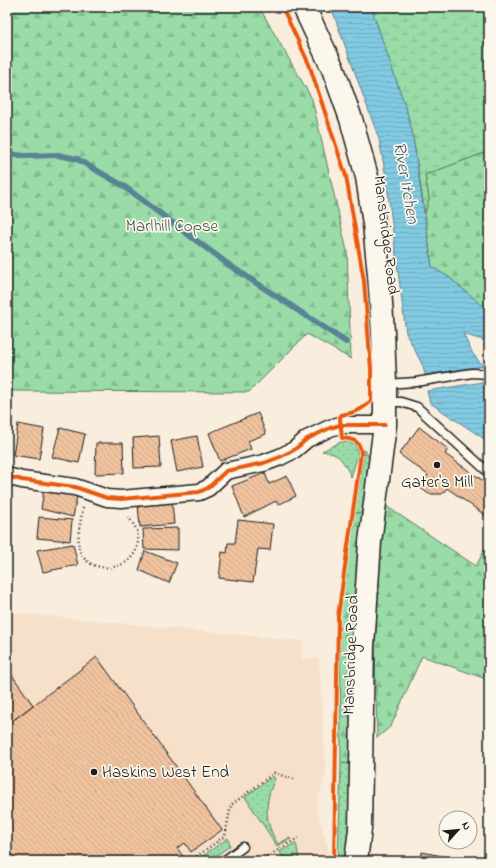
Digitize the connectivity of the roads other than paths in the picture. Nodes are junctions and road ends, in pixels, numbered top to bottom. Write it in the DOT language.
graph roads {
  1 [pos="304,7"];
  2 [pos="489,374"];
  3 [pos="385,393"];
  4 [pos="385,425"];
  5 [pos="489,473"];
  6 [pos="7,476"];
  7 [pos="243,847"];
  8 [pos="224,861"];
  9 [pos="356,861"];
  1 -- 3 [label="main road, Mansbridge Road"];
  2 -- 3 [label="lane"];
  3 -- 4 [label="main road, Mansbridge Road"];
  3 -- 5 [label="lane"];
  4 -- 6 [label="street"];
  4 -- 9 [label="main road, Mansbridge Road"];
  7 -- 8 [label="lane"];
}
